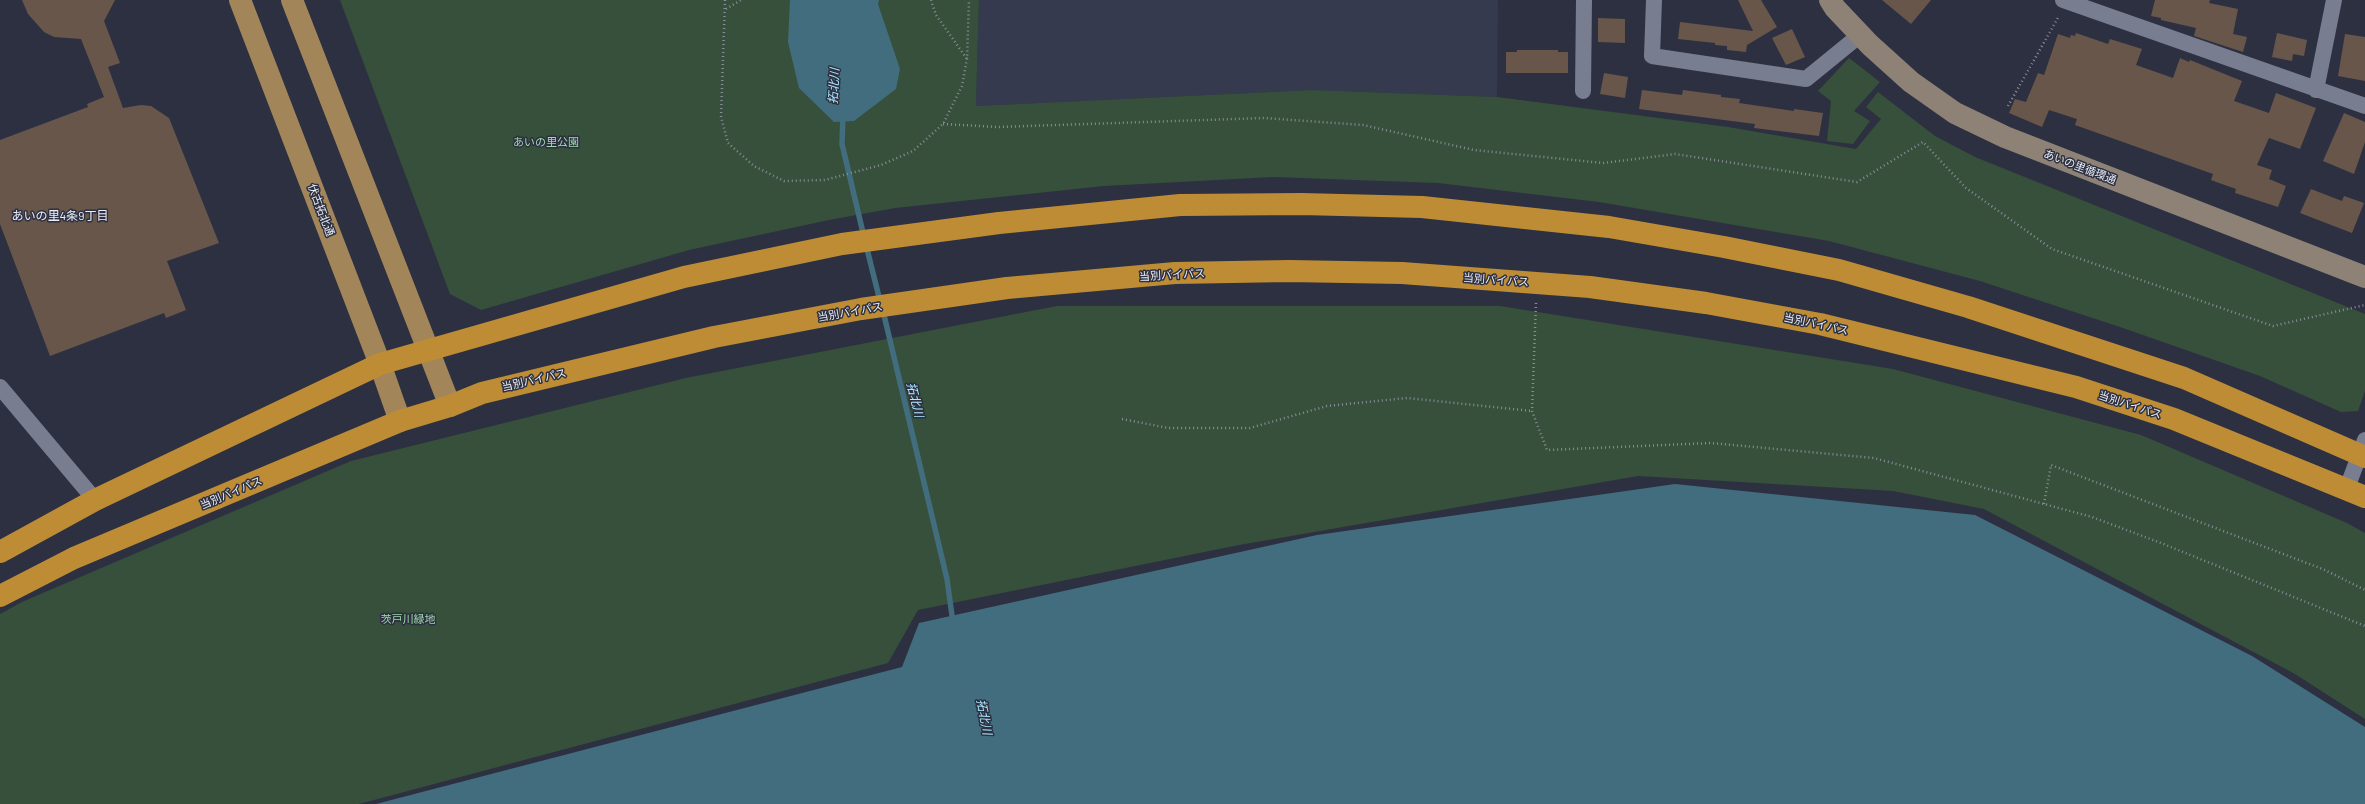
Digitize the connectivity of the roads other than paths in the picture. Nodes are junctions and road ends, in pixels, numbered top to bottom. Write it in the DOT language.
graph roads {
  1 [pos="240,0"];
  2 [pos="292,0"];
  3 [pos="1584,0"];
  4 [pos="1654,0"];
  5 [pos="1830,0"];
  6 [pos="2334,0"];
  7 [pos="2063,4"];
  8 [pos="1860,35"];
  9 [pos="2316,90"];
  10 [pos="1583,91"];
  11 [pos="2365,106"];
  12 [pos="2365,277"];
  13 [pos="427,351"];
  14 [pos="380,364"];
  15 [pos="0,387"];
  16 [pos="450,406"];
  17 [pos="400,422"];
  18 [pos="2363,451"];
  19 [pos="2356,493"];
  20 [pos="94,500"];
  21 [pos="0,552"];
  22 [pos="0,596"];
  1 -- 14 [label="main road, 伏古拓北通"];
  2 -- 13 [label="main road"];
  3 -- 10 [label="street"];
  4 -- 8 [label="street"];
  5 -- 8 [label="street, あいの里循環通"];
  6 -- 9 [label="street"];
  7 -- 9 [label="street"];
  8 -- 12 [label="street, あいの里循環通"];
  9 -- 11 [label="street"];
  13 -- 14 [label="highway"];
  13 -- 16 [label="main road"];
  13 -- 18 [label="highway"];
  14 -- 17 [label="main road, 伏古拓北通"];
  14 -- 20 [label="highway"];
  15 -- 20 [label="street"];
  16 -- 17 [label="highway, 当別バイパス"];
  16 -- 19 [label="highway, 当別バイパス"];
  17 -- 22 [label="highway, 当別バイパス"];
  18 -- 19 [label="street"];
  20 -- 21 [label="highway"];
}
